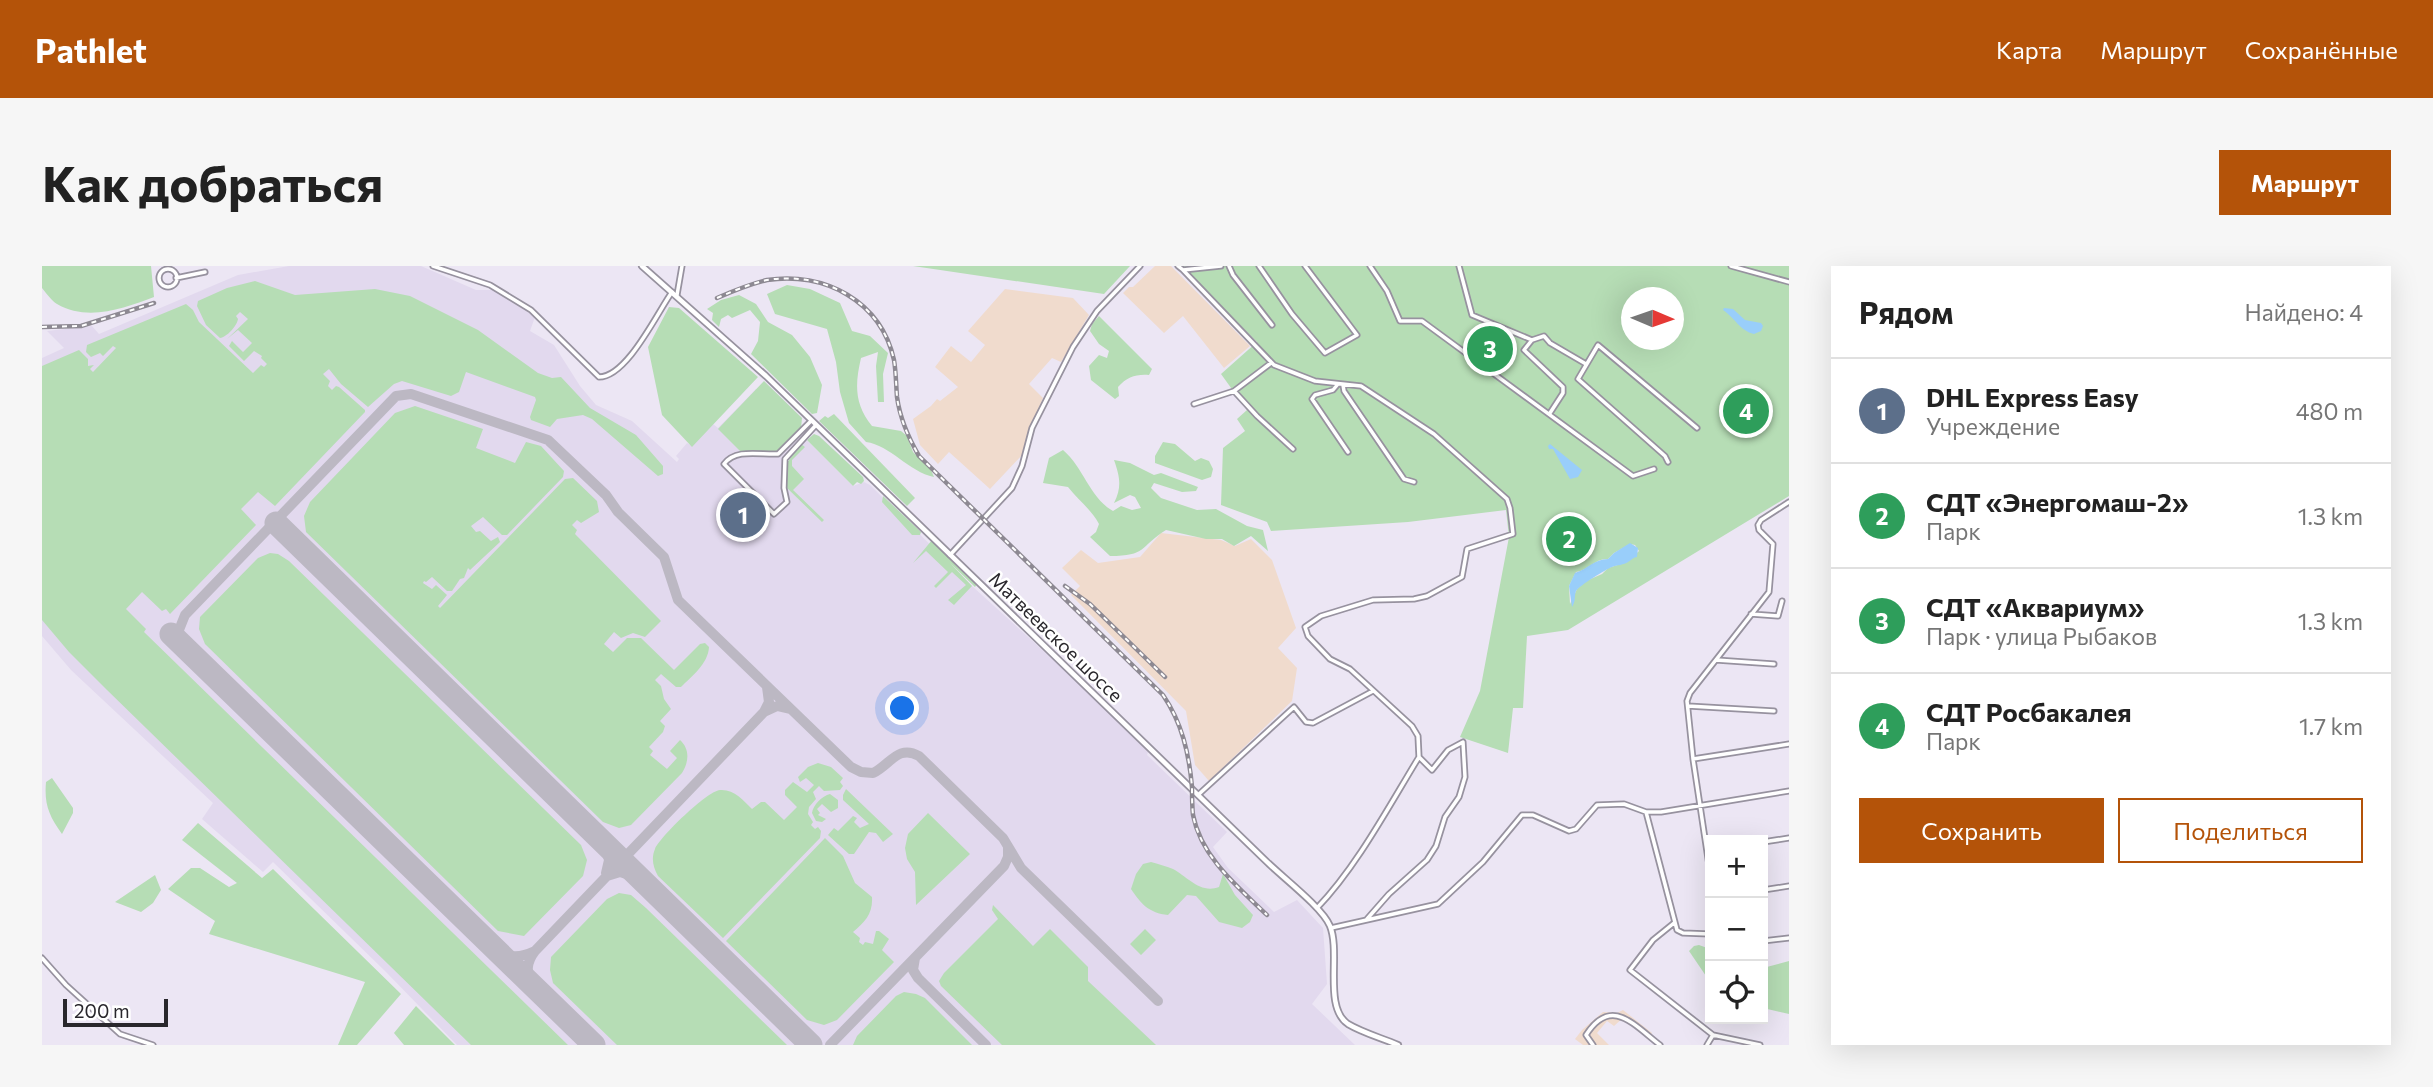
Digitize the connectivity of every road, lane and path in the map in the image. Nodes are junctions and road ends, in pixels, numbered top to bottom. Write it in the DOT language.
graph roads {
  1 [pos="159,266"];
  2 [pos="433,266"];
  3 [pos="642,266"];
  4 [pos="682,266"];
  5 [pos="1140,266"];
  6 [pos="1178,266"];
  7 [pos="1222,266"];
  8 [pos="1230,266"];
  9 [pos="1259,266"];
  10 [pos="1305,266"];
  11 [pos="1370,266"];
  12 [pos="1459,266"];
  13 [pos="1731,266"];
  14 [pos="168,268"];
  15 [pos="1183,270"];
  16 [pos="205,272"];
  17 [pos="159,275"];
  18 [pos="176,278"];
  19 [pos="1789,282"];
  20 [pos="674,293"];
  21 [pos="1272,325"];
  22 [pos="1532,340"];
  23 [pos="1271,363"];
  24 [pos="1586,365"];
  25 [pos="1340,384"];
  26 [pos="1234,391"];
  27 [pos="1194,404"];
  28 [pos="1550,413"];
  29 [pos="811,421"];
  30 [pos="816,425"];
  31 [pos="1697,428"];
  32 [pos="1293,449"];
  33 [pos="1348,452"];
  34 [pos="1668,463"];
  35 [pos="1654,469"];
  36 [pos="1414,482"];
  37 [pos="1789,502"];
  38 [pos="950,555"];
  39 [pos="1783,601"];
  40 [pos="1751,614"];
  41 [pos="1715,660"];
  42 [pos="1774,664"];
  43 [pos="1373,691"];
  44 [pos="1688,706"];
  45 [pos="1774,711"];
  46 [pos="1789,744"];
  47 [pos="1419,757"];
  48 [pos="1693,760"];
  49 [pos="1789,791"];
  50 [pos="1198,794"];
  51 [pos="1700,805"];
  52 [pos="1646,812"];
  53 [pos="1706,835"];
  54 [pos="1789,838"];
  55 [pos="1768,841"];
  56 [pos="1789,886"];
  57 [pos="1768,889"];
  58 [pos="1317,908"];
  59 [pos="1367,919"];
  60 [pos="1674,923"];
  61 [pos="1331,928"];
  62 [pos="1705,934"];
  63 [pos="1789,938"];
  64 [pos="1768,940"];
  65 [pos="42,958"];
  66 [pos="1713,1035"];
  67 [pos="152,1045"];
  68 [pos="1398,1045"];
  69 [pos="1593,1045"];
  70 [pos="1660,1045"];
  71 [pos="1707,1045"];
  72 [pos="1760,1045"];
  1 -- 17 [label="street"];
  2 -- 20 [label="street"];
  3 -- 20 [label="main road, Матвеевское шоссе"];
  4 -- 20 [label="street"];
  5 -- 38 [label="street"];
  6 -- 15 [label="street"];
  7 -- 15 [label="street"];
  8 -- 21 [label="street"];
  9 -- 10 [label="street"];
  11 -- 28 [label="street"];
  12 -- 22 [label="street"];
  13 -- 19 [label="street"];
  14 -- 17 [label="street"];
  14 -- 18 [label="street"];
  15 -- 23 [label="street"];
  16 -- 18 [label="street"];
  17 -- 18 [label="street"];
  20 -- 29 [label="main road, Матвеевское шоссе"];
  22 -- 24 [label="street"];
  22 -- 28 [label="street"];
  23 -- 25 [label="street"];
  23 -- 26 [label="street"];
  24 -- 31 [label="street"];
  24 -- 34 [label="street"];
  25 -- 33 [label="street"];
  25 -- 36 [label="street"];
  25 -- 43 [label="street"];
  26 -- 27 [label="street"];
  26 -- 32 [label="street"];
  28 -- 35 [label="street"];
  29 -- 30 [label="main road, Матвеевское шоссе"];
  29 -- 30 [label="street"];
  30 -- 38 [label="main road, Матвеевское шоссе"];
  37 -- 40 [label="street"];
  38 -- 50 [label="main road, Матвеевское шоссе"];
  39 -- 40 [label="street"];
  40 -- 41 [label="street"];
  41 -- 42 [label="street"];
  41 -- 44 [label="street"];
  43 -- 47 [label="street"];
  43 -- 50 [label="street"];
  44 -- 45 [label="street"];
  44 -- 48 [label="street"];
  46 -- 48 [label="street"];
  47 -- 58 [label="street"];
  47 -- 59 [label="street"];
  48 -- 51 [label="street"];
  49 -- 51 [label="street"];
  50 -- 58 [label="main road, Матвеевское шоссе"];
  51 -- 52 [label="street"];
  51 -- 53 [label="street"];
  52 -- 59 [label="street"];
  52 -- 60 [label="street"];
  54 -- 55 [label="street"];
  56 -- 57 [label="street"];
  58 -- 61 [label="main road, Матвеевское шоссе"];
  59 -- 61 [label="street"];
  60 -- 62 [label="street"];
  60 -- 66 [label="street"];
  61 -- 68 [label="main road, Матвеевское шоссе"];
  63 -- 64 [label="street"];
  65 -- 67 [label="street"];
  66 -- 71 [label="street"];
  66 -- 72 [label="street"];
  69 -- 70 [label="street"];
}
